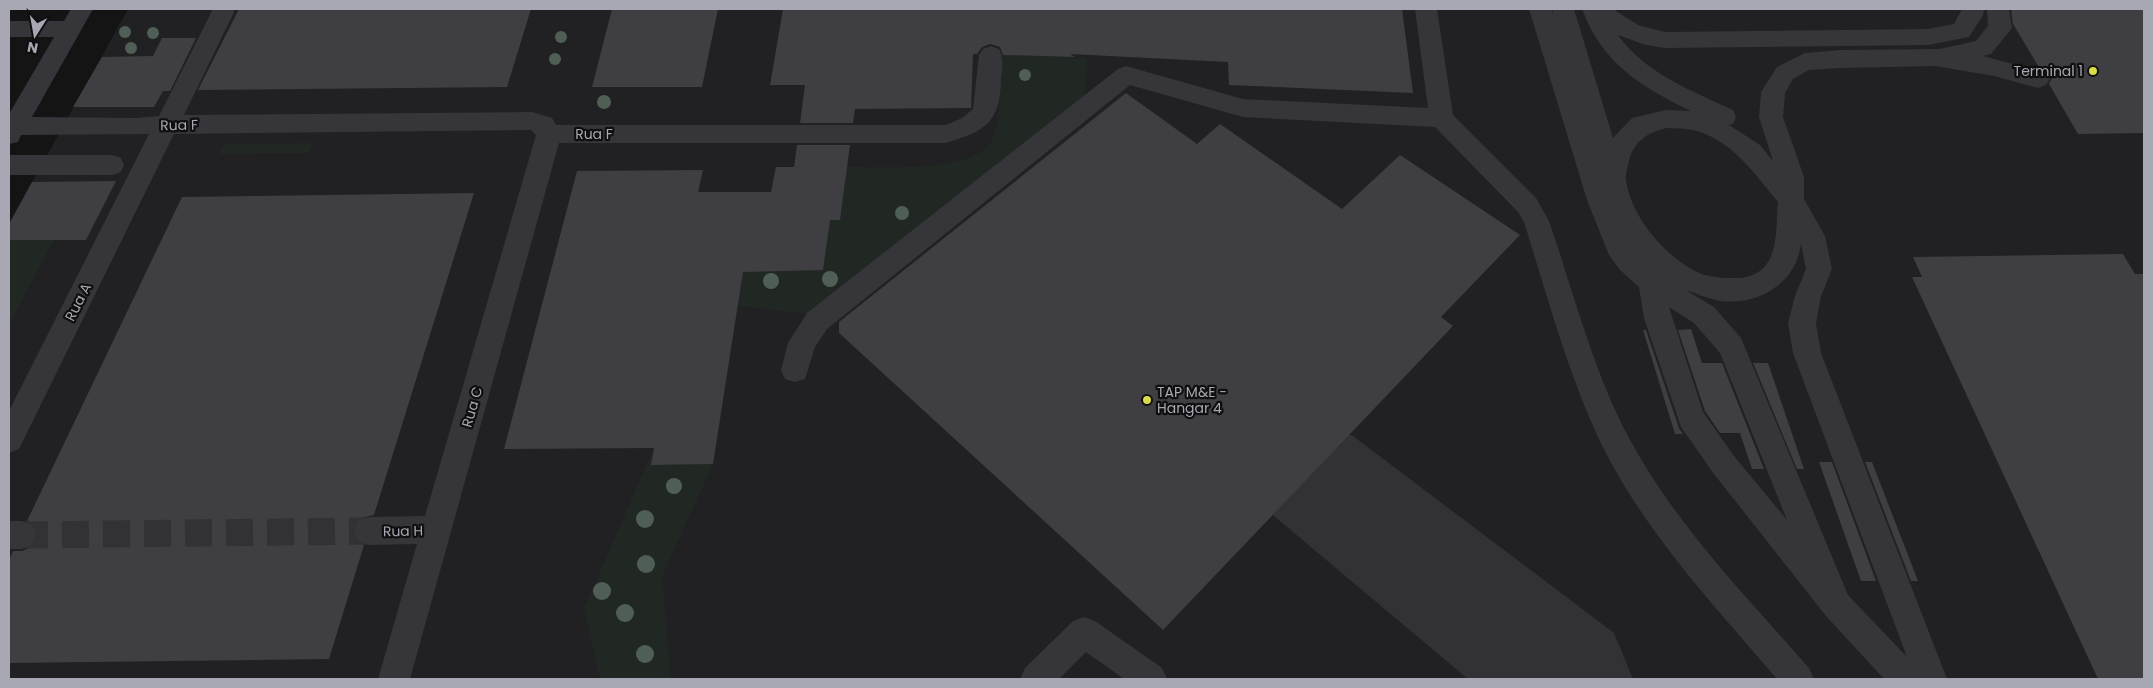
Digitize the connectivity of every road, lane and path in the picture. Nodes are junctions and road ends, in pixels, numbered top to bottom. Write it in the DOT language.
graph roads {
  1 [pos="82,9"];
  2 [pos="1426,9"];
  3 [pos="1540,9"];
  4 [pos="1563,9"];
  5 [pos="1593,9"];
  6 [pos="1600,9"];
  7 [pos="1972,9"];
  8 [pos="1998,9"];
  9 [pos="223,12"];
  10 [pos="9,29"];
  11 [pos="70,29"];
  12 [pos="991,55"];
  13 [pos="1935,57"];
  14 [pos="2038,79"];
  15 [pos="1442,118"];
  16 [pos="148,125"];
  17 [pos="11,131"];
  18 [pos="549,134"];
  19 [pos="128,164"];
  20 [pos="9,165"];
  21 [pos="1613,179"];
  22 [pos="1791,188"];
  23 [pos="1651,253"];
  24 [pos="1651,282"];
  25 [pos="795,370"];
  26 [pos="9,440"];
  27 [pos="437,530"];
  28 [pos="369,531"];
  29 [pos="1837,606"];
  30 [pos="394,679"];
  31 [pos="1036,679"];
  32 [pos="1151,679"];
  33 [pos="1798,679"];
  34 [pos="1905,679"];
  35 [pos="1930,679"];
  1 -- 11 [label="street"];
  2 -- 15 [label="street"];
  3 -- 24 [label="street"];
  4 -- 21 [label="street"];
  5 -- 22 [label="street"];
  6 -- 7 [label="street"];
  8 -- 13 [label="street"];
  9 -- 16 [label="street, Rua A"];
  10 -- 11 [label="street"];
  11 -- 17 [label="street"];
  12 -- 18 [label="street, Rua F"];
  13 -- 14 [label="street"];
  13 -- 22 [label="street"];
  15 -- 25 [label="street"];
  15 -- 33 [label="street"];
  16 -- 17 [label="street, Rua F"];
  16 -- 18 [label="street, Rua F"];
  16 -- 19 [label="street, Rua A"];
  18 -- 27 [label="street, Rua C"];
  19 -- 20 [label="street"];
  19 -- 26 [label="street, Rua A"];
  21 -- 22 [label="street"];
  21 -- 23 [label="street"];
  22 -- 23 [label="street"];
  22 -- 35 [label="street"];
  23 -- 24 [label="street"];
  24 -- 29 [label="street"];
  24 -- 29 [label="street"];
  27 -- 28 [label="street, Rua H"];
  27 -- 30 [label="street, Rua C"];
  29 -- 34 [label="street"];
  31 -- 32 [label="street"];
}
